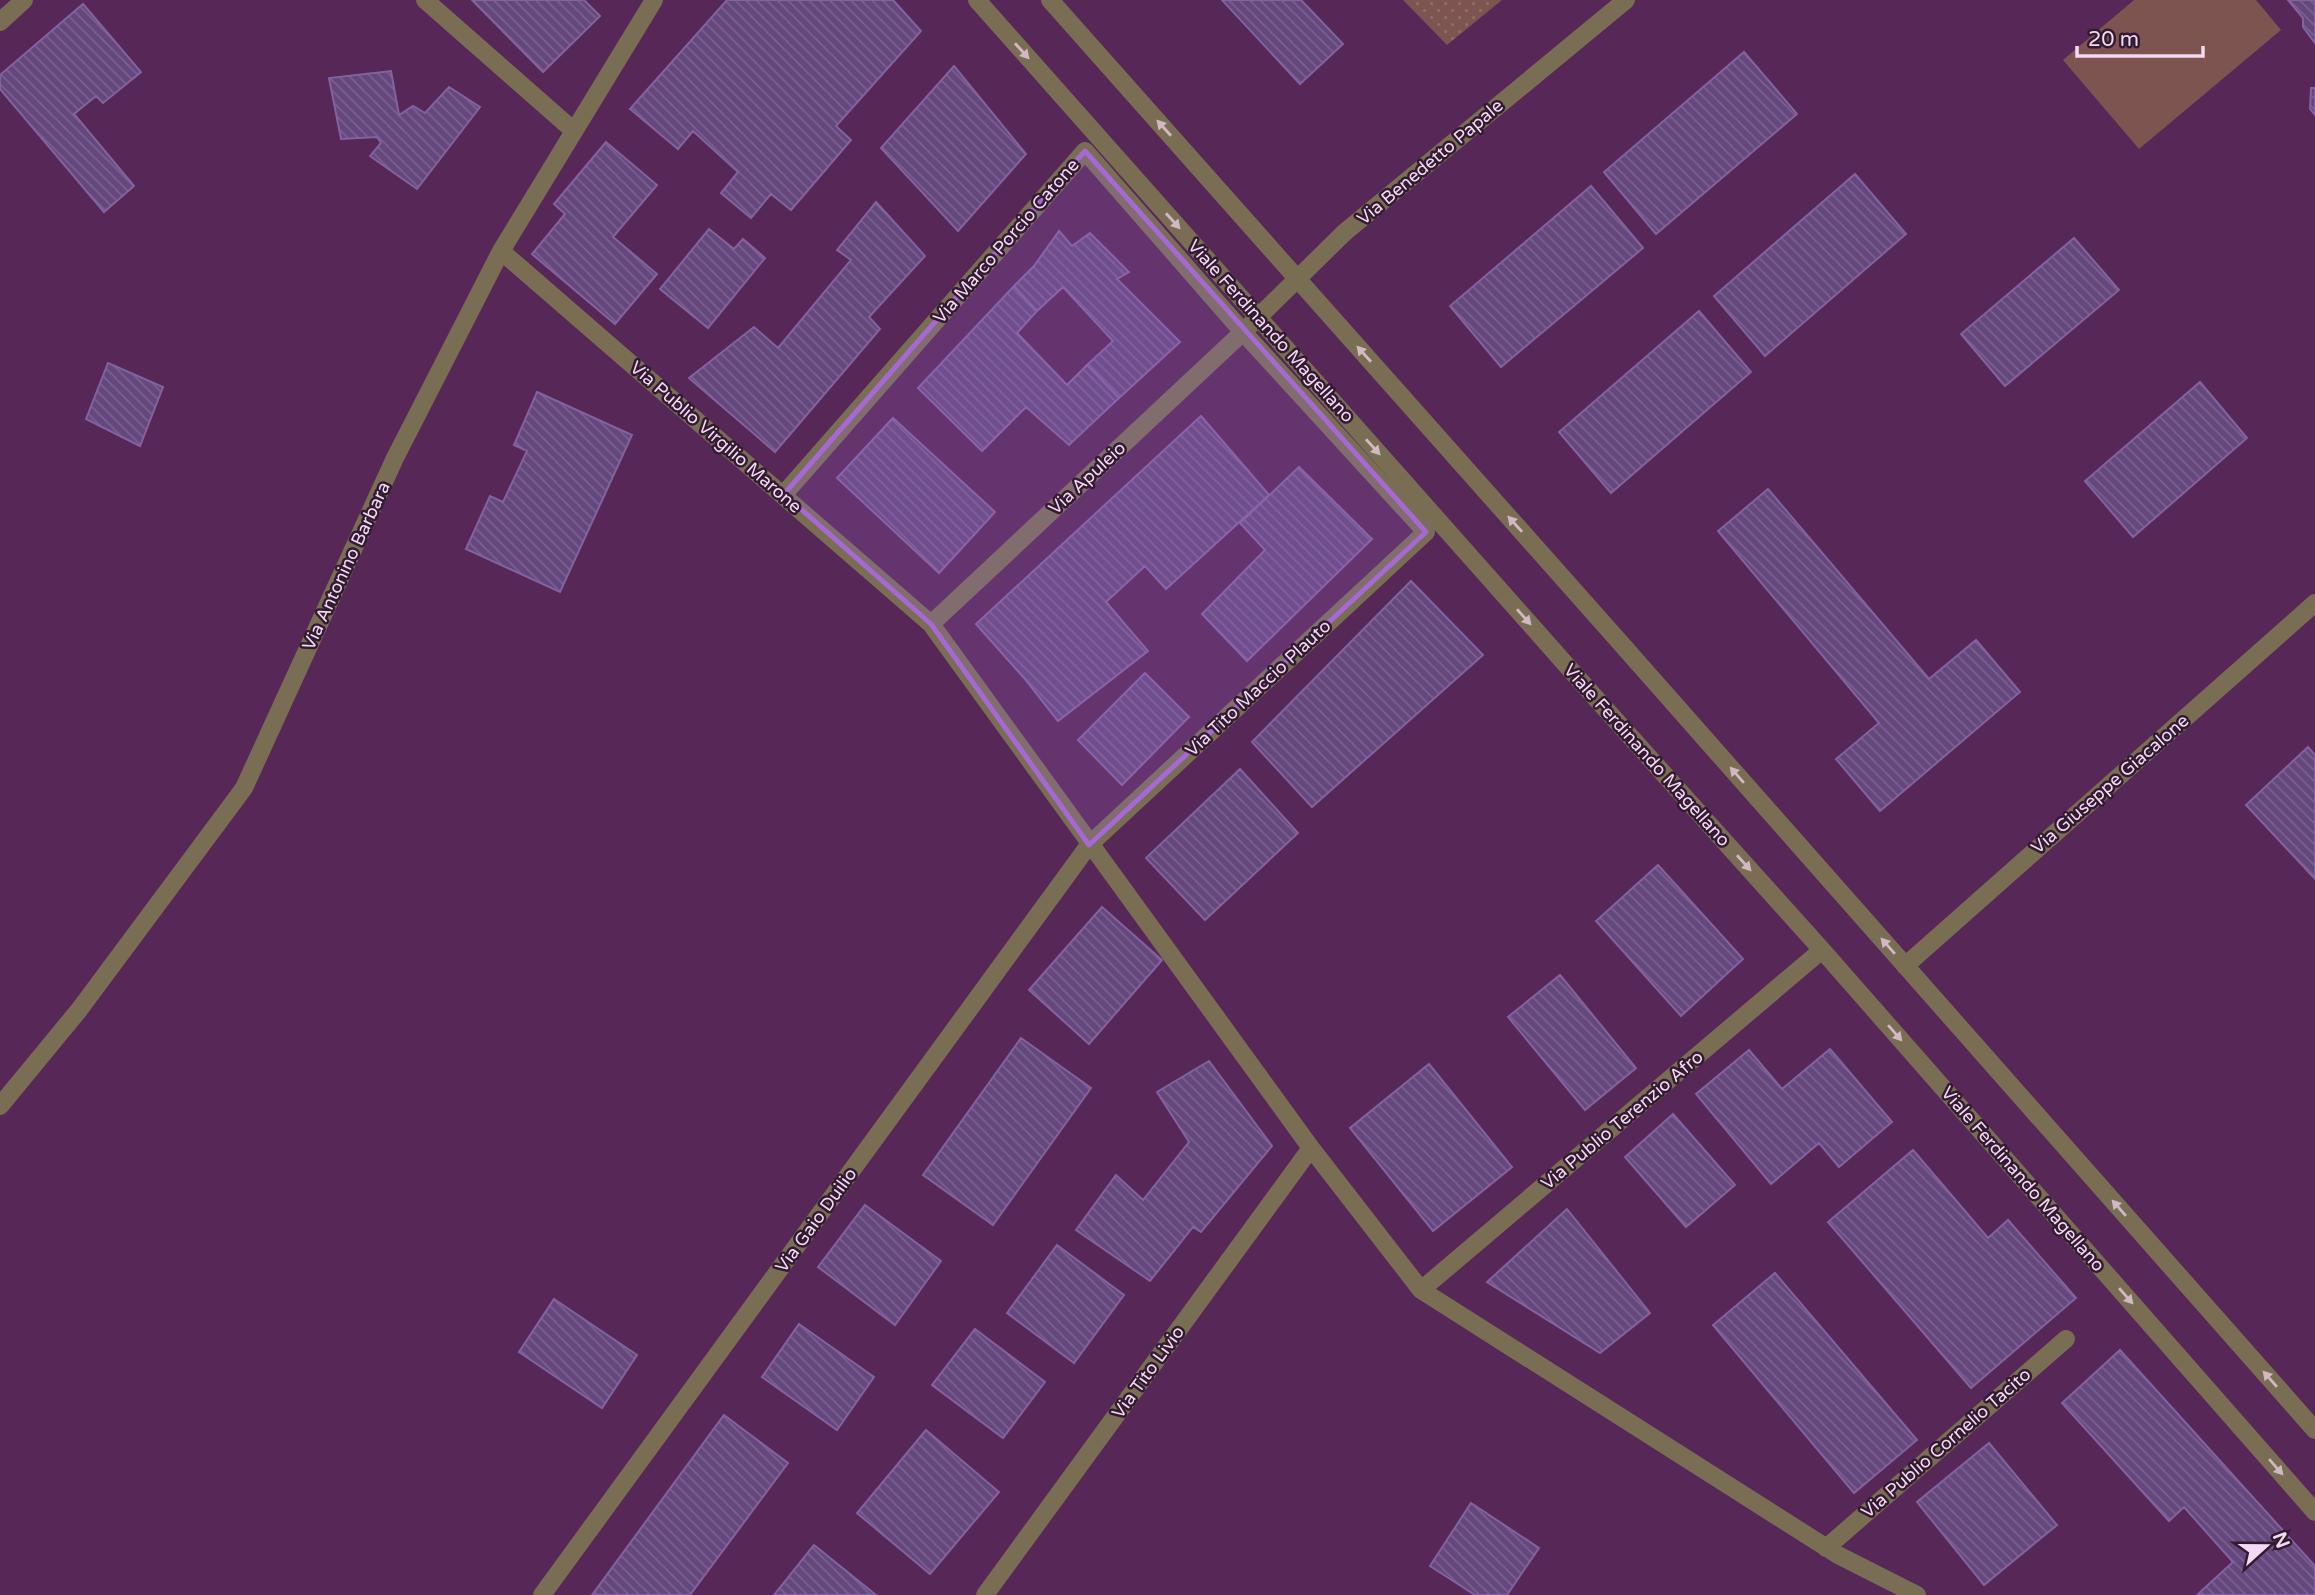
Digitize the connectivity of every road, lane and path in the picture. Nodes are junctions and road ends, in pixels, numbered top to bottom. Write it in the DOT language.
graph roads {
  1 [pos="24,0"];
  2 [pos="425,0"];
  3 [pos="654,0"];
  4 [pos="977,0"];
  5 [pos="1050,0"];
  6 [pos="1626,0"];
  7 [pos="0,22"];
  8 [pos="574,131"];
  9 [pos="501,251"];
  10 [pos="1243,332"];
  11 [pos="783,494"];
  12 [pos="1426,532"];
  13 [pos="2315,603"];
  14 [pos="931,624"];
  15 [pos="1089,845"];
  16 [pos="1822,950"];
  17 [pos="1905,966"];
  18 [pos="0,1106"];
  19 [pos="1311,1148"];
  20 [pos="1421,1290"];
  21 [pos="2066,1339"];
  22 [pos="2315,1430"];
  23 [pos="2315,1512"];
  24 [pos="1826,1548"];
  25 [pos="542,1595"];
  26 [pos="985,1595"];
  27 [pos="1917,1595"];
  1 -- 7 [label="street"];
  2 -- 8 [label="street"];
  3 -- 8 [label="street, Via Antonino Barbara"];
  4 -- 16 [label="street, Viale Ferdinando Magellano, one-way, bridge"];
  17 -- 5 [label="street, one-way, bridge"];
  6 -- 10 [label="street, Via Benedetto Papale"];
  8 -- 9 [label="street, Via Antonino Barbara"];
  9 -- 11 [label="street, Via Publio Virgilio Marone"];
  9 -- 18 [label="street, Via Antonino Barbara"];
  10 -- 11 [label="street, Via Marco Porcio Catone"];
  10 -- 12 [label="street, Via Marco Porcio Catone"];
  10 -- 14 [label="street, Via Apuleio"];
  11 -- 14 [label="street, Via Publio Virgilio Marone"];
  12 -- 15 [label="street, Via Tito Maccio Plauto"];
  13 -- 17 [label="street, Via Giuseppe Giacalone"];
  14 -- 15 [label="street, Via Publio Virgilio Marone"];
  15 -- 19 [label="street, Via Publio Virgilio Marone"];
  15 -- 25 [label="street, Via Gaio Duilio"];
  16 -- 20 [label="street, Via Publio Terenzio Afro"];
  16 -- 23 [label="street, Viale Ferdinando Magellano, one-way"];
  22 -- 17 [label="street, one-way"];
  19 -- 20 [label="street, Via Publio Virgilio Marone"];
  19 -- 26 [label="street, Via Tito Livio"];
  20 -- 24 [label="street, Via Publio Virgilio Marone"];
  21 -- 24 [label="street, Via Publio Cornelio Tacito"];
  24 -- 27 [label="street, Via Publio Virgilio Marone"];
}
